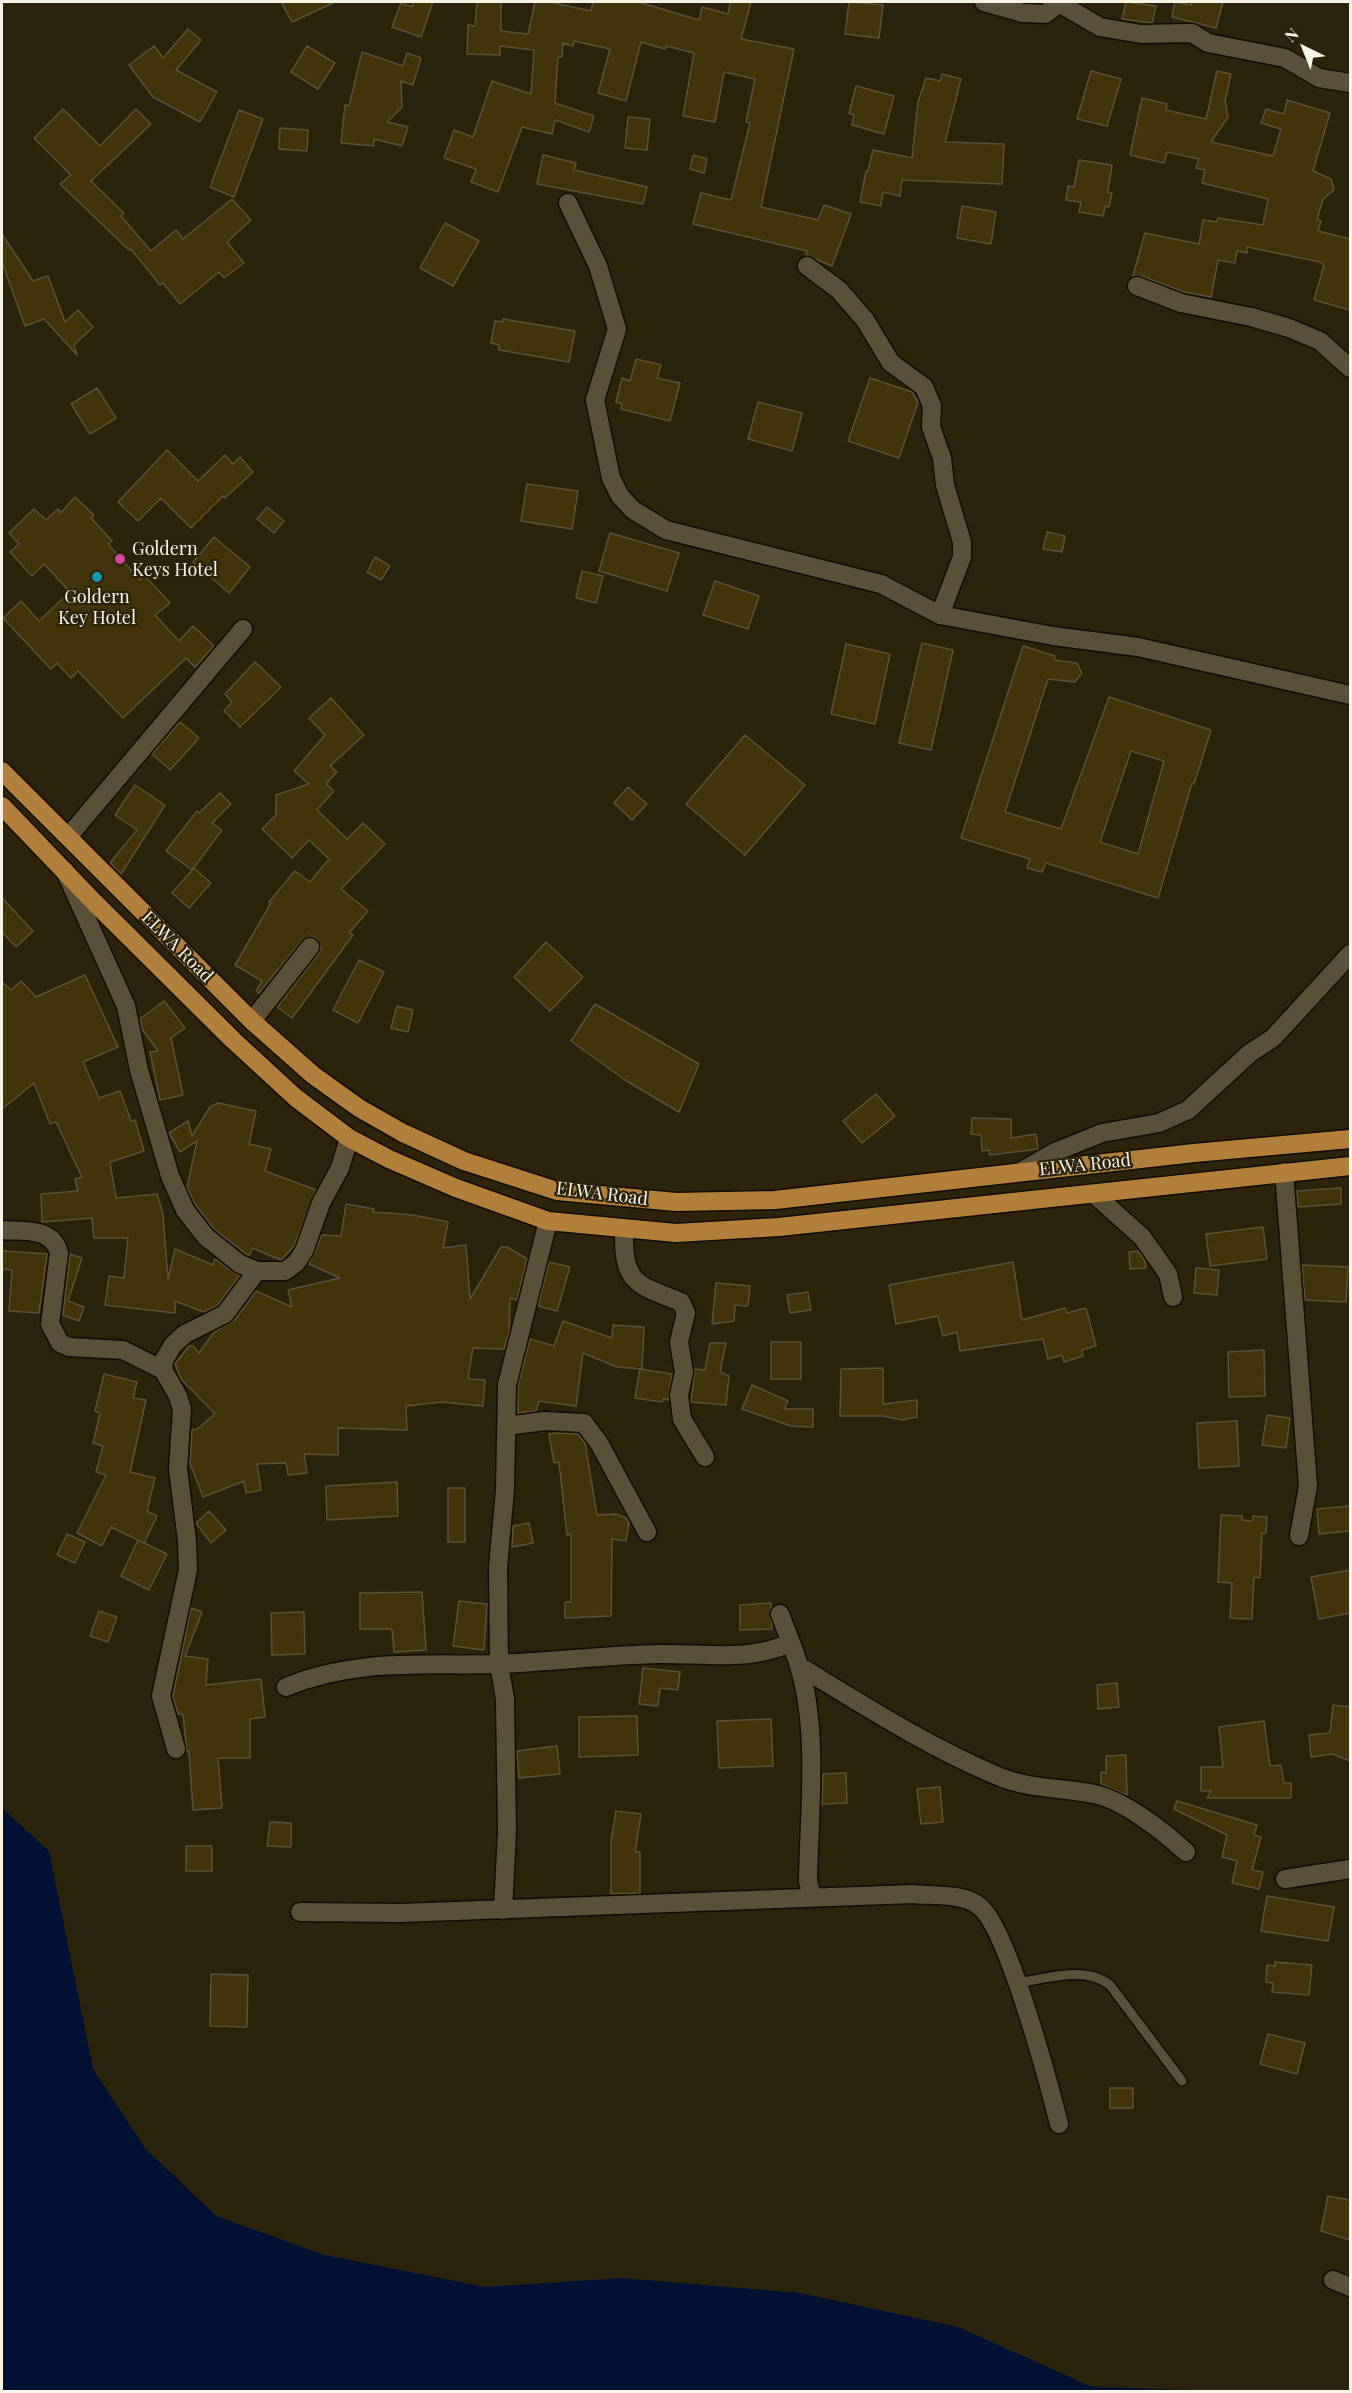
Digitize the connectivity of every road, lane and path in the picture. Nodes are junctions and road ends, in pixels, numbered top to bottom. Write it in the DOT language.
graph roads {
  1 [pos="984,2"];
  2 [pos="1060,2"];
  3 [pos="1350,83"];
  4 [pos="568,203"];
  5 [pos="807,266"];
  6 [pos="1137,286"];
  7 [pos="1350,368"];
  8 [pos="940,615"];
  9 [pos="243,629"];
  10 [pos="1350,695"];
  11 [pos="2,771"];
  12 [pos="2,806"];
  13 [pos="68,837"];
  14 [pos="64,871"];
  15 [pos="310,947"];
  16 [pos="1350,954"];
  17 [pos="252,1021"];
  18 [pos="349,1138"];
  19 [pos="1350,1139"];
  20 [pos="1350,1166"];
  21 [pos="1020,1172"];
  22 [pos="1284,1172"];
  23 [pos="1094,1194"];
  24 [pos="548,1221"];
  25 [pos="2,1230"];
  26 [pos="624,1230"];
  27 [pos="257,1271"];
  28 [pos="1173,1297"];
  29 [pos="163,1370"];
  30 [pos="507,1426"];
  31 [pos="705,1457"];
  32 [pos="646,1532"];
  33 [pos="1299,1536"];
  34 [pos="780,1614"];
  35 [pos="790,1643"];
  36 [pos="499,1664"];
  37 [pos="799,1666"];
  38 [pos="286,1687"];
  39 [pos="176,1749"];
  40 [pos="1186,1852"];
  41 [pos="1350,1869"];
  42 [pos="1286,1879"];
  43 [pos="812,1897"];
  44 [pos="503,1910"];
  45 [pos="300,1912"];
  46 [pos="1016,1983"];
  47 [pos="1182,2081"];
  48 [pos="1059,2124"];
  49 [pos="1333,2280"];
  50 [pos="1350,2286"];
  1 -- 2 [label="street"];
  2 -- 3 [label="street"];
  4 -- 8 [label="street"];
  5 -- 8 [label="street"];
  6 -- 7 [label="street"];
  8 -- 10 [label="street"];
  9 -- 13 [label="street"];
  11 -- 13 [label="main road, ELWA Road"];
  12 -- 14 [label="main road, ELWA Road"];
  13 -- 17 [label="main road, ELWA Road"];
  14 -- 18 [label="main road, ELWA Road"];
  14 -- 27 [label="street"];
  15 -- 17 [label="street"];
  16 -- 21 [label="street"];
  17 -- 21 [label="main road, ELWA Road"];
  18 -- 24 [label="main road, ELWA Road"];
  18 -- 27 [label="street"];
  19 -- 21 [label="main road, ELWA Road"];
  20 -- 22 [label="main road, ELWA Road"];
  22 -- 23 [label="main road, ELWA Road"];
  22 -- 33 [label="street"];
  23 -- 26 [label="main road, ELWA Road"];
  23 -- 28 [label="street"];
  24 -- 26 [label="main road, ELWA Road"];
  24 -- 30 [label="street"];
  25 -- 29 [label="street"];
  26 -- 31 [label="street"];
  27 -- 29 [label="street"];
  29 -- 39 [label="street"];
  30 -- 32 [label="street"];
  30 -- 36 [label="street"];
  34 -- 35 [label="street"];
  35 -- 36 [label="street"];
  35 -- 37 [label="street"];
  36 -- 38 [label="street"];
  36 -- 44 [label="street"];
  37 -- 40 [label="street"];
  37 -- 43 [label="street"];
  41 -- 42 [label="street"];
  43 -- 44 [label="street"];
  43 -- 46 [label="street"];
  44 -- 45 [label="street"];
  46 -- 47 [label="lane"];
  46 -- 48 [label="street"];
  49 -- 50 [label="street"];
}
